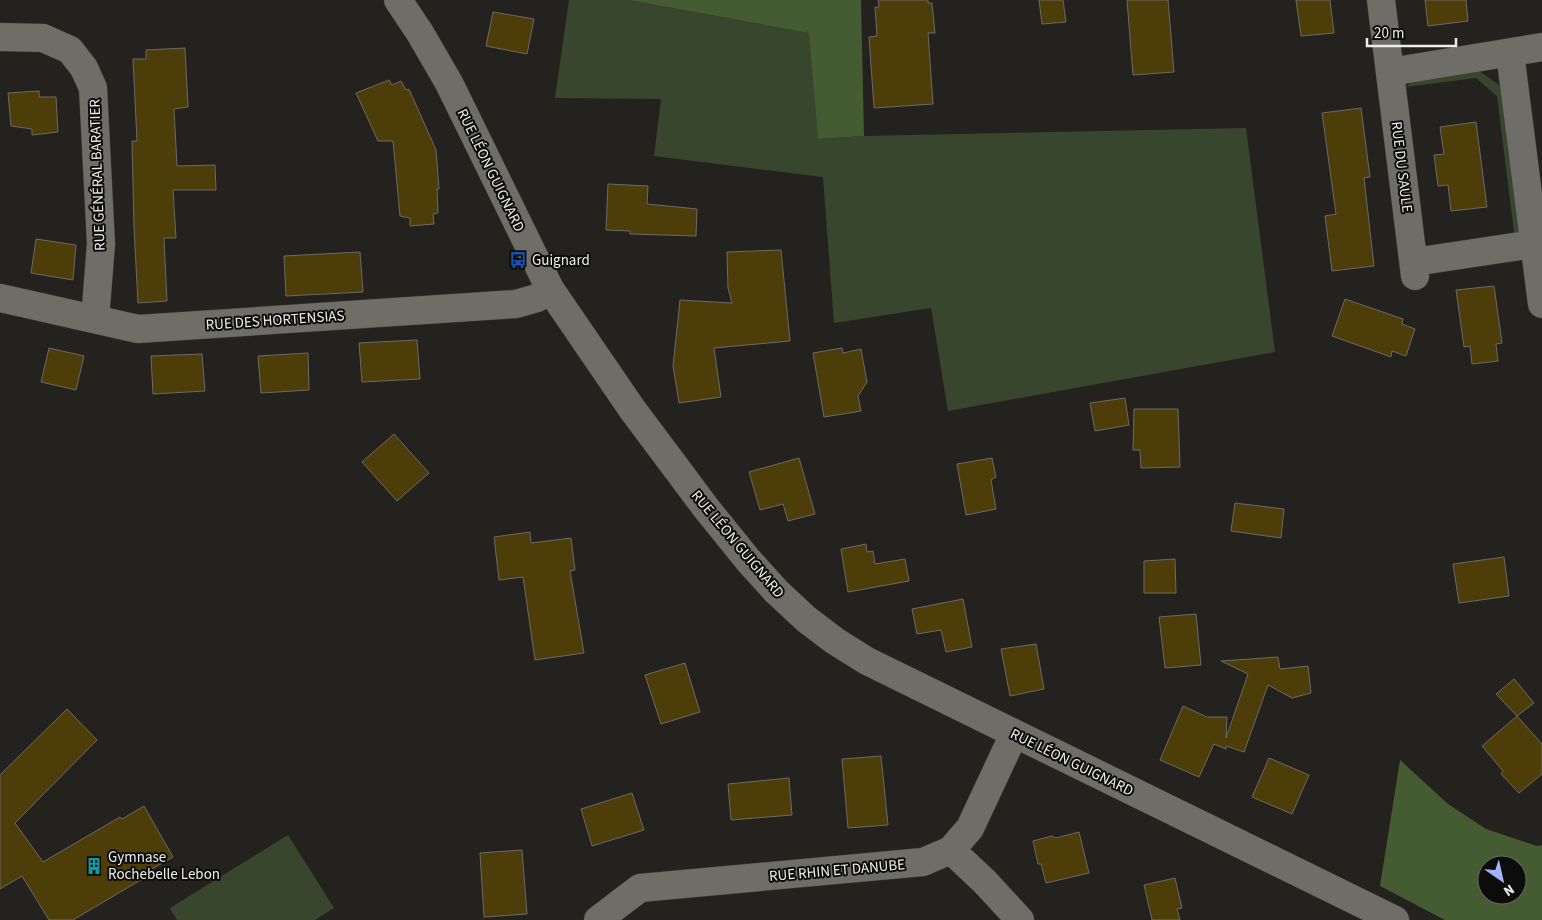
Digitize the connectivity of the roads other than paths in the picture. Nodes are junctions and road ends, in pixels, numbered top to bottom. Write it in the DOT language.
graph roads {
  1 [pos="398,0"];
  2 [pos="1381,0"];
  3 [pos="0,37"];
  4 [pos="1542,47"];
  5 [pos="1510,53"];
  6 [pos="1390,72"];
  7 [pos="1534,244"];
  8 [pos="550,289"];
  9 [pos="0,298"];
  10 [pos="1542,304"];
  11 [pos="95,319"];
  12 [pos="1014,734"];
  13 [pos="951,850"];
  14 [pos="598,920"];
  15 [pos="1020,920"];
  16 [pos="1395,920"];
  1 -- 8 [label="street, RUE LÉON GUIGNARD"];
  2 -- 6 [label="street, RUE DU SAULE"];
  3 -- 11 [label="street, RUE GÉNÉRAL BARATIER"];
  4 -- 5 [label="street"];
  5 -- 6 [label="street"];
  5 -- 7 [label="street"];
  6 -- 7 [label="street, RUE DU SAULE"];
  7 -- 10 [label="street"];
  8 -- 11 [label="street, RUE DES HORTENSIAS"];
  8 -- 12 [label="street, RUE LÉON GUIGNARD"];
  9 -- 11 [label="street, RUE DES HORTENSIAS"];
  12 -- 13 [label="street, RUE RHIN ET DANUBE"];
  12 -- 16 [label="street, RUE LÉON GUIGNARD"];
  13 -- 14 [label="street, RUE RHIN ET DANUBE"];
  13 -- 15 [label="street"];
}
